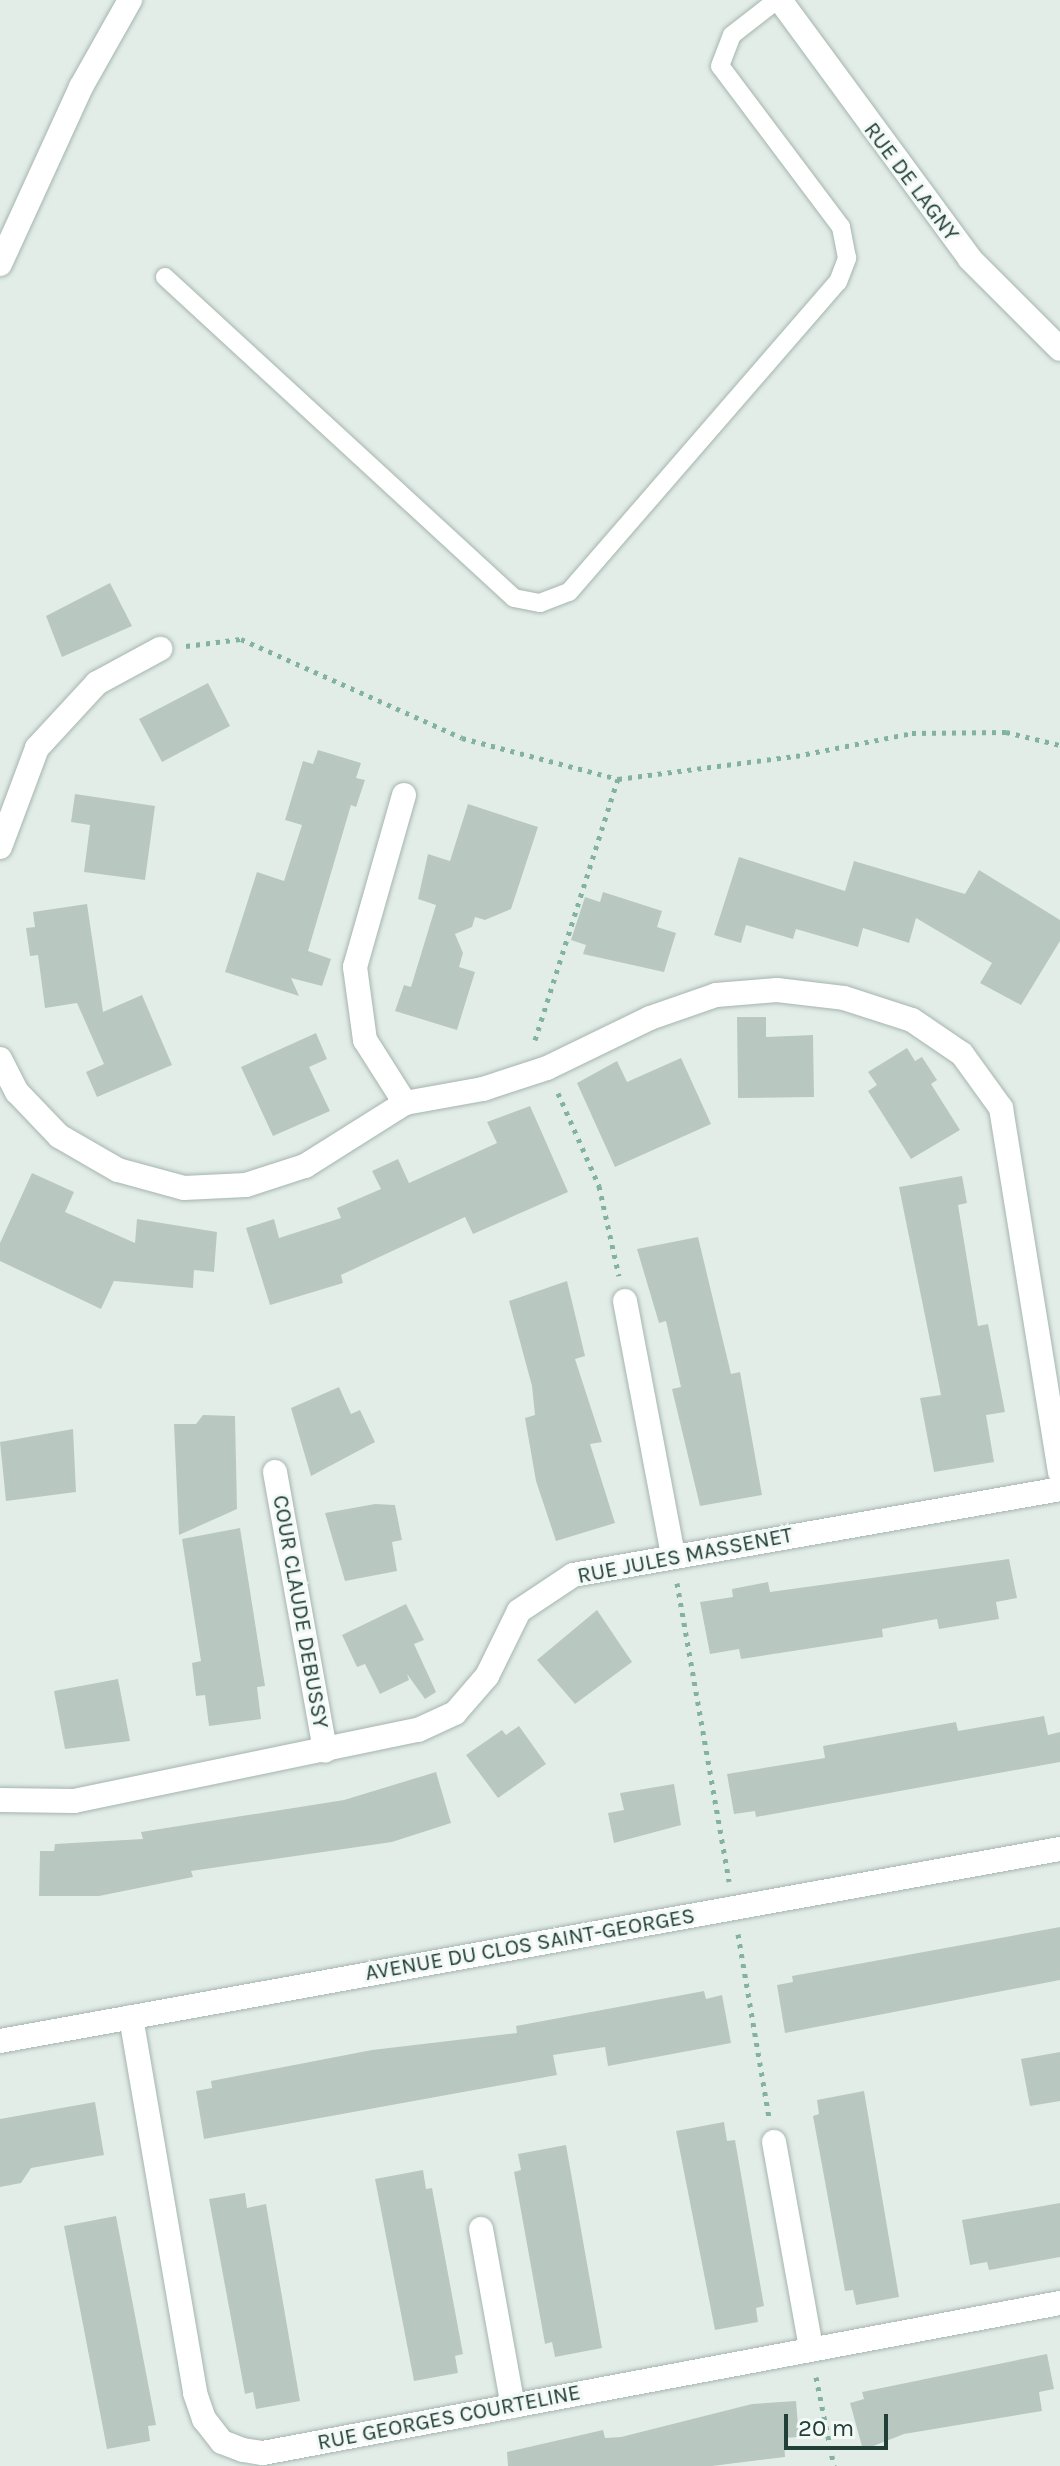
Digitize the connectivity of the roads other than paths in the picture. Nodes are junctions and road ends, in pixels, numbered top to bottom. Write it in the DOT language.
graph roads {
  1 [pos="130,0"];
  2 [pos="778,0"];
  3 [pos="0,264"];
  4 [pos="165,277"];
  5 [pos="1060,349"];
  6 [pos="160,649"];
  7 [pos="404,795"];
  8 [pos="0,847"];
  9 [pos="0,1059"];
  10 [pos="405,1103"];
  11 [pos="625,1301"];
  12 [pos="275,1472"];
  13 [pos="1060,1472"];
  14 [pos="1060,1489"];
  15 [pos="673,1555"];
  16 [pos="325,1751"];
  17 [pos="0,1800"];
  18 [pos="1060,1849"];
  19 [pos="131,2017"];
  20 [pos="0,2041"];
  21 [pos="774,2142"];
  22 [pos="481,2229"];
  23 [pos="1060,2303"];
  24 [pos="811,2348"];
  25 [pos="513,2406"];
  1 -- 3 [label="street"];
  2 -- 4 [label="lane"];
  2 -- 5 [label="street, RUE DE LAGNY"];
  6 -- 8 [label="street"];
  7 -- 10 [label="street"];
  9 -- 10 [label="street"];
  10 -- 13 [label="street"];
  11 -- 15 [label="street"];
  12 -- 16 [label="street, COUR CLAUDE DEBUSSY"];
  14 -- 15 [label="street, RUE JULES MASSENET"];
  15 -- 16 [label="street, RUE JULES MASSENET"];
  16 -- 17 [label="street, RUE JULES MASSENET"];
  18 -- 19 [label="street, AVENUE DU CLOS SAINT-GEORGES"];
  19 -- 20 [label="street, AVENUE DU CLOS SAINT-GEORGES"];
  19 -- 25 [label="street, RUE GEORGES COURTELINE"];
  21 -- 24 [label="street"];
  22 -- 25 [label="street"];
  23 -- 24 [label="street, RUE GEORGES COURTELINE"];
  24 -- 25 [label="street, RUE GEORGES COURTELINE"];
}
